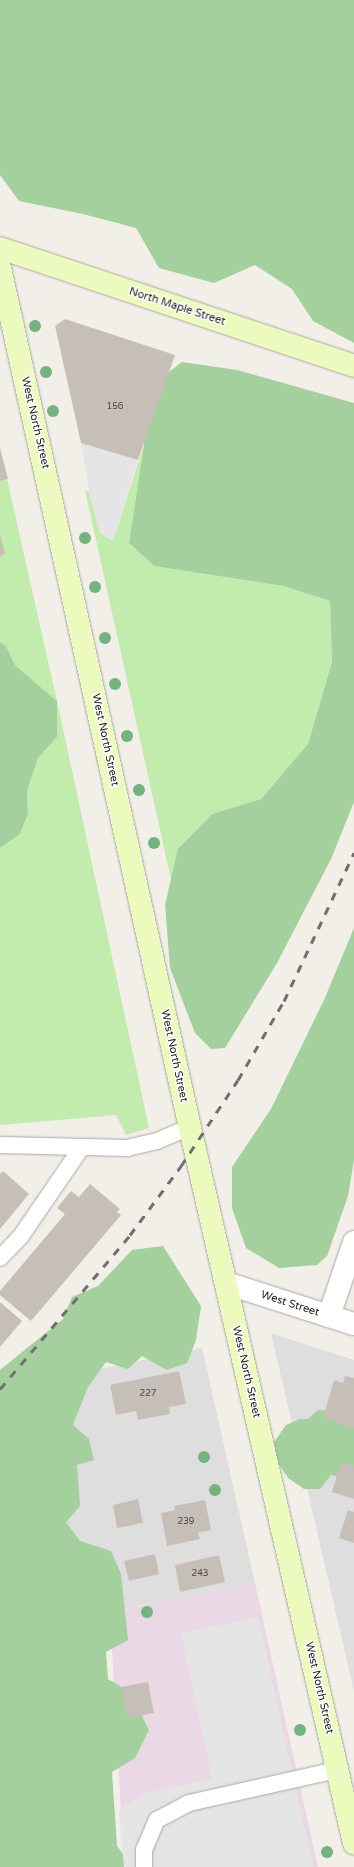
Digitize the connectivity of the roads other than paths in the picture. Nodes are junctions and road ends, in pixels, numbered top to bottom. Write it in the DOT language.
graph roads {
  1 [pos="0,248"];
  2 [pos="0,268"];
  3 [pos="354,366"];
  4 [pos="190,1127"];
  5 [pos="0,1145"];
  6 [pos="82,1147"];
  7 [pos="354,1242"];
  8 [pos="0,1258"];
  9 [pos="226,1283"];
  10 [pos="329,1316"];
  11 [pos="354,1324"];
  12 [pos="344,1780"];
  13 [pos="354,1843"];
  14 [pos="144,1867"];
  1 -- 3 [label="street, North Maple Street"];
  2 -- 4 [label="street, West North Street"];
  4 -- 6 [label="lane"];
  4 -- 9 [label="street, West North Street"];
  5 -- 6 [label="lane"];
  6 -- 8 [label="lane"];
  7 -- 10 [label="street"];
  9 -- 10 [label="street, West Street"];
  9 -- 12 [label="street, West North Street"];
  10 -- 11 [label="street, West Street"];
  12 -- 13 [label="street, West North Street"];
  12 -- 14 [label="lane"];
}
